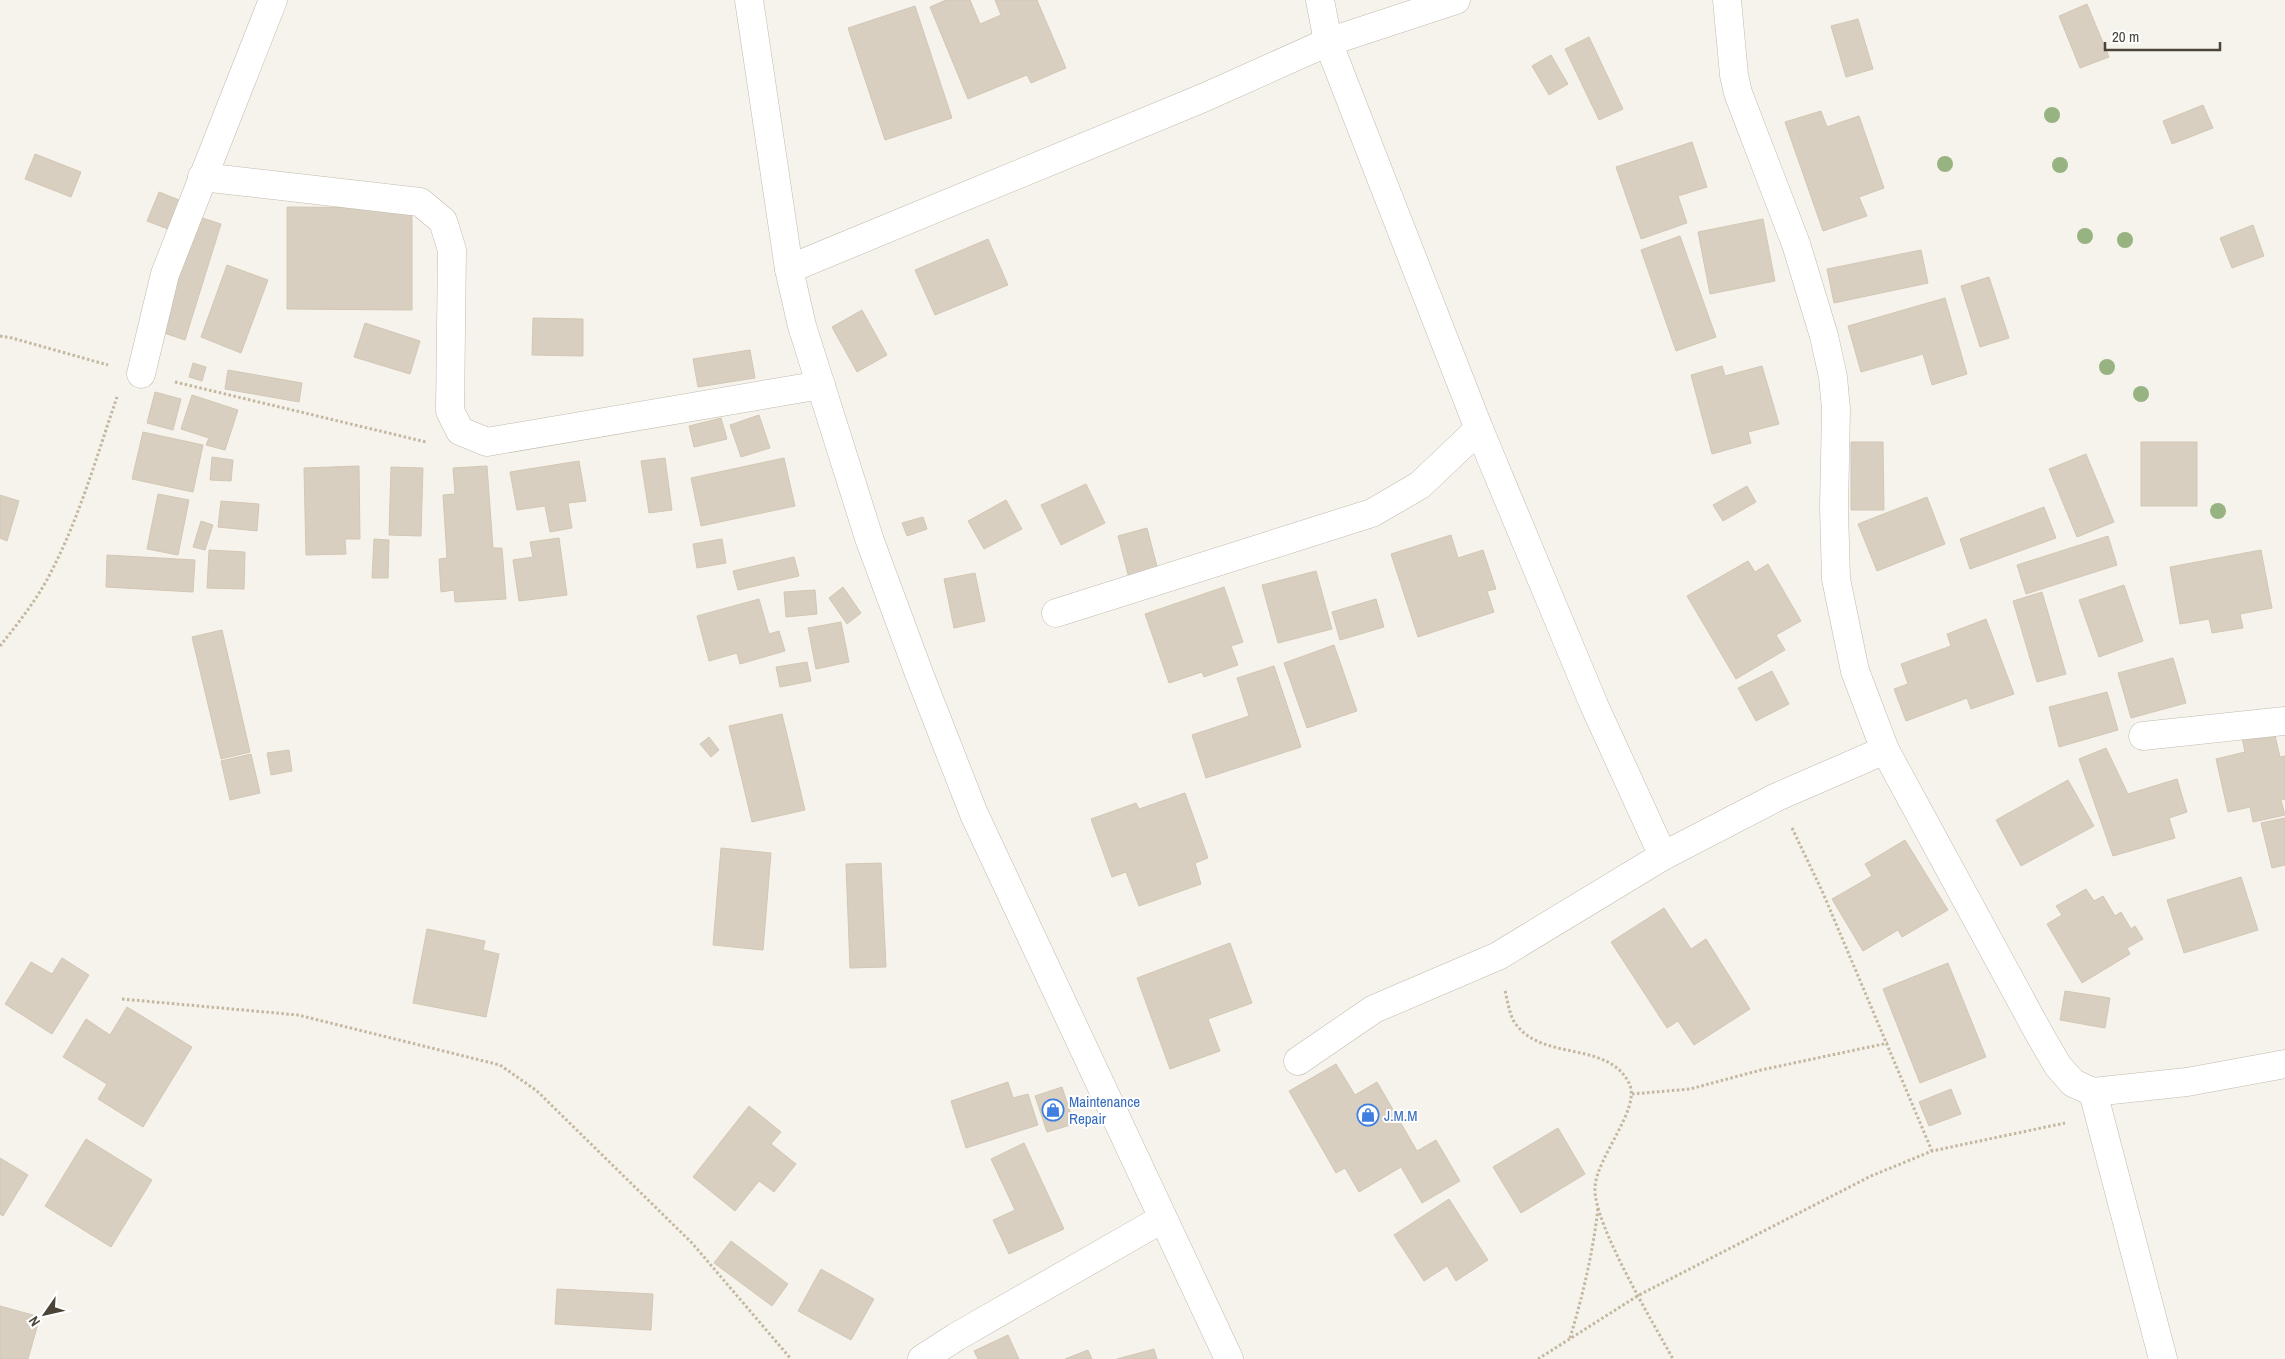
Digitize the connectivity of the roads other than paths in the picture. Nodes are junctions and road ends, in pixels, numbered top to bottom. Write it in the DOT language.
graph roads {
  1 [pos="273,0"];
  2 [pos="748,0"];
  3 [pos="1320,0"];
  4 [pos="1456,0"];
  5 [pos="1727,0"];
  6 [pos="1328,42"];
  7 [pos="202,177"];
  8 [pos="789,269"];
  9 [pos="134,372"];
  10 [pos="821,385"];
  11 [pos="1479,428"];
  12 [pos="1056,612"];
  13 [pos="2285,720"];
  14 [pos="2143,736"];
  15 [pos="1885,750"];
  16 [pos="1663,856"];
  17 [pos="1298,1062"];
  18 [pos="2285,1064"];
  19 [pos="2097,1104"];
  20 [pos="1162,1219"];
  21 [pos="922,1359"];
  22 [pos="1229,1359"];
  23 [pos="2163,1359"];
  1 -- 7 [label="street"];
  2 -- 8 [label="street"];
  3 -- 6 [label="street"];
  4 -- 6 [label="street"];
  5 -- 15 [label="street"];
  6 -- 8 [label="street"];
  6 -- 11 [label="street"];
  7 -- 9 [label="street"];
  7 -- 10 [label="street"];
  8 -- 10 [label="street"];
  10 -- 20 [label="street"];
  11 -- 12 [label="street"];
  11 -- 16 [label="street"];
  13 -- 14 [label="street"];
  15 -- 16 [label="street"];
  15 -- 19 [label="street"];
  16 -- 17 [label="street"];
  18 -- 19 [label="street"];
  19 -- 23 [label="street"];
  20 -- 21 [label="street"];
  20 -- 22 [label="street"];
}
